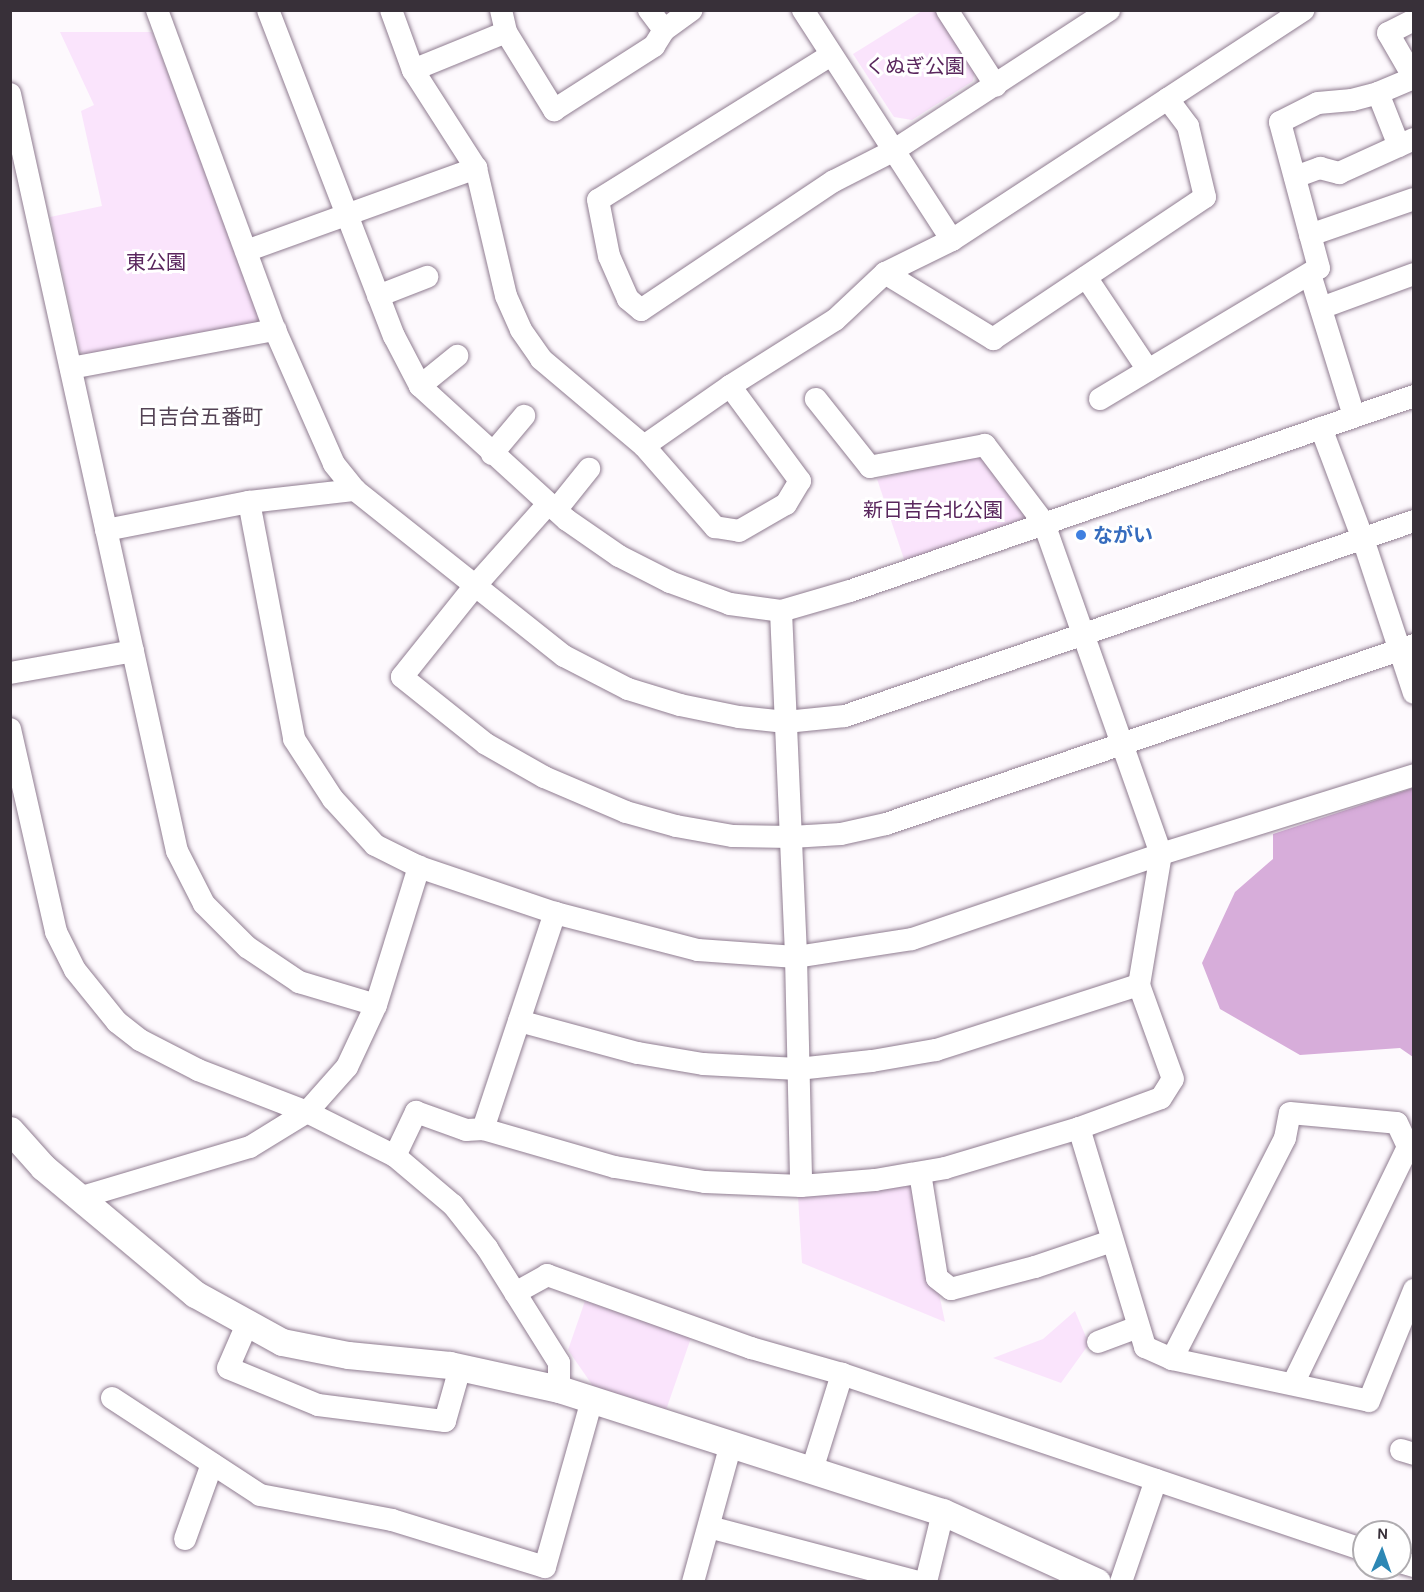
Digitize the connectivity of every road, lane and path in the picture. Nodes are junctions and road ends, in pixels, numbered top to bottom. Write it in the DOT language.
graph roads {
  1 [pos="157,10"];
  2 [pos="268,10"];
  3 [pos="391,10"];
  4 [pos="648,10"];
  5 [pos="692,10"];
  6 [pos="803,10"];
  7 [pos="947,10"];
  8 [pos="1109,10"];
  9 [pos="1303,10"];
  10 [pos="1082,18"];
  11 [pos="1413,20"];
  12 [pos="503,21"];
  13 [pos="664,30"];
  14 [pos="831,55"];
  15 [pos="413,70"];
  16 [pos="1413,78"];
  17 [pos="996,86"];
  18 [pos="1378,93"];
  19 [pos="10,94"];
  20 [pos="1168,99"];
  21 [pos="1406,142"];
  22 [pos="893,151"];
  23 [pos="476,168"];
  24 [pos="1295,177"];
  25 [pos="1413,199"];
  26 [pos="348,216"];
  27 [pos="1310,235"];
  28 [pos="952,240"];
  29 [pos="246,251"];
  30 [pos="885,273"];
  31 [pos="1310,274"];
  32 [pos="1413,274"];
  33 [pos="428,277"];
  34 [pos="1086,277"];
  35 [pos="378,296"];
  36 [pos="1321,308"];
  37 [pos="275,330"];
  38 [pos="457,356"];
  39 [pos="71,368"];
  40 [pos="1148,370"];
  41 [pos="420,386"];
  42 [pos="730,386"];
  43 [pos="1413,396"];
  44 [pos="816,399"];
  45 [pos="1100,399"];
  46 [pos="524,416"];
  47 [pos="1354,416"];
  48 [pos="1321,428"];
  49 [pos="644,446"];
  50 [pos="492,453"];
  51 [pos="589,469"];
  52 [pos="355,490"];
  53 [pos="249,502"];
  54 [pos="552,507"];
  55 [pos="1413,522"];
  56 [pos="1044,523"];
  57 [pos="106,530"];
  58 [pos="1363,539"];
  59 [pos="474,586"];
  60 [pos="781,611"];
  61 [pos="1086,635"];
  62 [pos="1406,647"];
  63 [pos="132,651"];
  64 [pos="10,673"];
  65 [pos="1413,693"];
  66 [pos="786,722"];
  67 [pos="10,729"];
  68 [pos="1123,744"];
  69 [pos="1413,775"];
  70 [pos="791,837"];
  71 [pos="1161,854"];
  72 [pos="419,867"];
  73 [pos="555,913"];
  74 [pos="796,957"];
  75 [pos="1138,985"];
  76 [pos="376,1005"];
  77 [pos="519,1021"];
  78 [pos="798,1069"];
  79 [pos="307,1112"];
  80 [pos="1078,1128"];
  81 [pos="483,1129"];
  82 [pos="10,1130"];
  83 [pos="395,1156"];
  84 [pos="920,1173"];
  85 [pos="801,1186"];
  86 [pos="82,1197"];
  87 [pos="1112,1241"];
  88 [pos="1413,1290"];
  89 [pos="515,1293"];
  90 [pos="248,1322"];
  91 [pos="1138,1327"];
  92 [pos="1098,1342"];
  93 [pos="1172,1359"];
  94 [pos="460,1368"];
  95 [pos="842,1374"];
  96 [pos="1293,1384"];
  97 [pos="559,1389"];
  98 [pos="112,1398"];
  99 [pos="592,1400"];
  100 [pos="731,1444"];
  101 [pos="212,1464"];
  102 [pos="812,1470"];
  103 [pos="1156,1480"];
  104 [pos="943,1512"];
  105 [pos="709,1527"];
  106 [pos="185,1539"];
  107 [pos="1352,1546"];
  108 [pos="693,1581"];
  109 [pos="918,1581"];
  110 [pos="926,1581"];
  111 [pos="1097,1581"];
  112 [pos="1121,1581"];
  1 -- 29 [label="street"];
  2 -- 26 [label="street"];
  3 -- 15 [label="street"];
  4 -- 13 [label="street"];
  5 -- 13 [label="street"];
  6 -- 14 [label="street"];
  7 -- 17 [label="street"];
  8 -- 10 [label="street"];
  9 -- 20 [label="street"];
  10 -- 17 [label="street"];
  11 -- 16 [label="street"];
  12 -- 13 [label="street"];
  12 -- 15 [label="street"];
  14 -- 22 [label="street"];
  14 -- 22 [label="street"];
  15 -- 23 [label="street"];
  16 -- 18 [label="street"];
  17 -- 22 [label="street"];
  18 -- 21 [label="street"];
  18 -- 24 [label="street"];
  19 -- 39 [label="street"];
  20 -- 28 [label="street"];
  20 -- 34 [label="street"];
  21 -- 24 [label="street"];
  22 -- 28 [label="street"];
  23 -- 26 [label="street"];
  23 -- 49 [label="street"];
  24 -- 27 [label="street"];
  25 -- 27 [label="street"];
  26 -- 29 [label="street"];
  26 -- 35 [label="street"];
  27 -- 31 [label="street"];
  28 -- 30 [label="street"];
  29 -- 37 [label="street"];
  30 -- 34 [label="street"];
  30 -- 42 [label="street"];
  31 -- 36 [label="street"];
  31 -- 40 [label="street"];
  32 -- 36 [label="street"];
  33 -- 35 [label="street"];
  34 -- 40 [label="street"];
  35 -- 41 [label="street"];
  36 -- 47 [label="street"];
  37 -- 39 [label="street"];
  37 -- 52 [label="street"];
  38 -- 41 [label="street"];
  39 -- 57 [label="street"];
  40 -- 45 [label="street"];
  41 -- 50 [label="street"];
  42 -- 49 [label="street"];
  42 -- 49 [label="street"];
  43 -- 47 [label="street"];
  44 -- 56 [label="street"];
  46 -- 50 [label="street"];
  47 -- 48 [label="street"];
  48 -- 56 [label="street"];
  48 -- 58 [label="street"];
  50 -- 54 [label="street"];
  51 -- 54 [label="street"];
  52 -- 53 [label="street"];
  52 -- 59 [label="street"];
  53 -- 57 [label="street"];
  53 -- 72 [label="street"];
  54 -- 59 [label="street"];
  54 -- 60 [label="street"];
  55 -- 58 [label="street"];
  56 -- 60 [label="street"];
  56 -- 61 [label="street"];
  57 -- 63 [label="street"];
  58 -- 61 [label="street"];
  58 -- 62 [label="street"];
  59 -- 66 [label="street"];
  59 -- 70 [label="street"];
  60 -- 66 [label="street"];
  61 -- 66 [label="street"];
  61 -- 68 [label="street"];
  62 -- 65 [label="street"];
  62 -- 68 [label="street"];
  63 -- 64 [label="street"];
  63 -- 76 [label="street"];
  66 -- 70 [label="street"];
  67 -- 79 [label="street"];
  68 -- 70 [label="street"];
  68 -- 71 [label="street"];
  69 -- 71 [label="street"];
  70 -- 74 [label="street"];
  71 -- 74 [label="street"];
  71 -- 75 [label="street"];
  72 -- 73 [label="street"];
  72 -- 76 [label="street"];
  73 -- 74 [label="street"];
  73 -- 77 [label="street"];
  74 -- 78 [label="street"];
  75 -- 78 [label="street"];
  75 -- 80 [label="street"];
  76 -- 79 [label="street"];
  77 -- 78 [label="street"];
  77 -- 81 [label="street"];
  78 -- 85 [label="street"];
  79 -- 83 [label="street"];
  79 -- 86 [label="street"];
  80 -- 84 [label="street"];
  80 -- 87 [label="street"];
  81 -- 83 [label="street"];
  81 -- 85 [label="street"];
  82 -- 86 [label="street"];
  83 -- 89 [label="street"];
  84 -- 85 [label="street"];
  84 -- 87 [label="street"];
  86 -- 90 [label="street"];
  87 -- 91 [label="street"];
  88 -- 96 [label="street"];
  89 -- 95 [label="street"];
  89 -- 97 [label="street"];
  90 -- 94 [label="street"];
  90 -- 94 [label="street"];
  91 -- 92 [label="street"];
  91 -- 93 [label="street"];
  93 -- 96 [label="street"];
  93 -- 96 [label="street"];
  94 -- 97 [label="street"];
  95 -- 102 [label="street"];
  95 -- 103 [label="street"];
  97 -- 99 [label="street"];
  98 -- 101 [label="street"];
  99 -- 100 [label="street"];
  99 -- 101 [label="street"];
  100 -- 102 [label="street"];
  100 -- 105 [label="street"];
  101 -- 106 [label="street"];
  102 -- 104 [label="street"];
  103 -- 107 [label="street"];
  103 -- 112 [label="street"];
  104 -- 110 [label="street"];
  104 -- 111 [label="street"];
  105 -- 108 [label="street"];
  105 -- 109 [label="street"];
}
